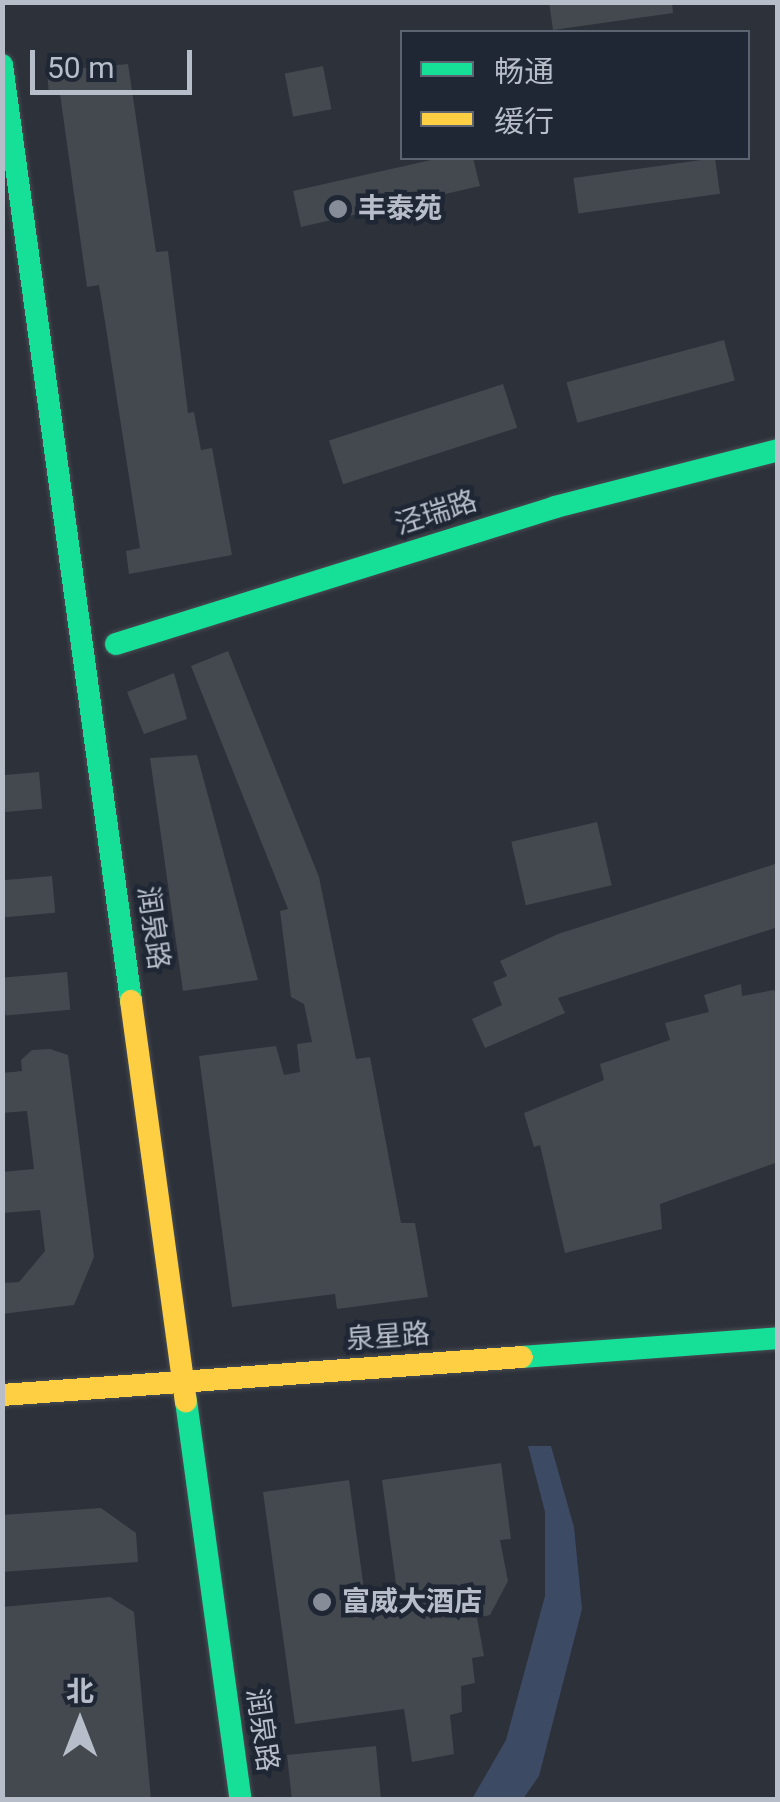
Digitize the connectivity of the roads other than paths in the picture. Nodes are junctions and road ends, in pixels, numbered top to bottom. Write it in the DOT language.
graph roads {
  1 [pos="2,64"];
  2 [pos="778,450"];
  3 [pos="116,644"];
  4 [pos="778,1338"];
  5 [pos="184,1382"];
  6 [pos="2,1396"];
  7 [pos="241,1800"];
  1 -- 5 [label="street, 润泉路"];
  2 -- 3 [label="street, 泾瑞路"];
  4 -- 5 [label="street, 泉星路"];
  5 -- 6 [label="street, 泉星路"];
  5 -- 7 [label="street, 润泉路"];
}
